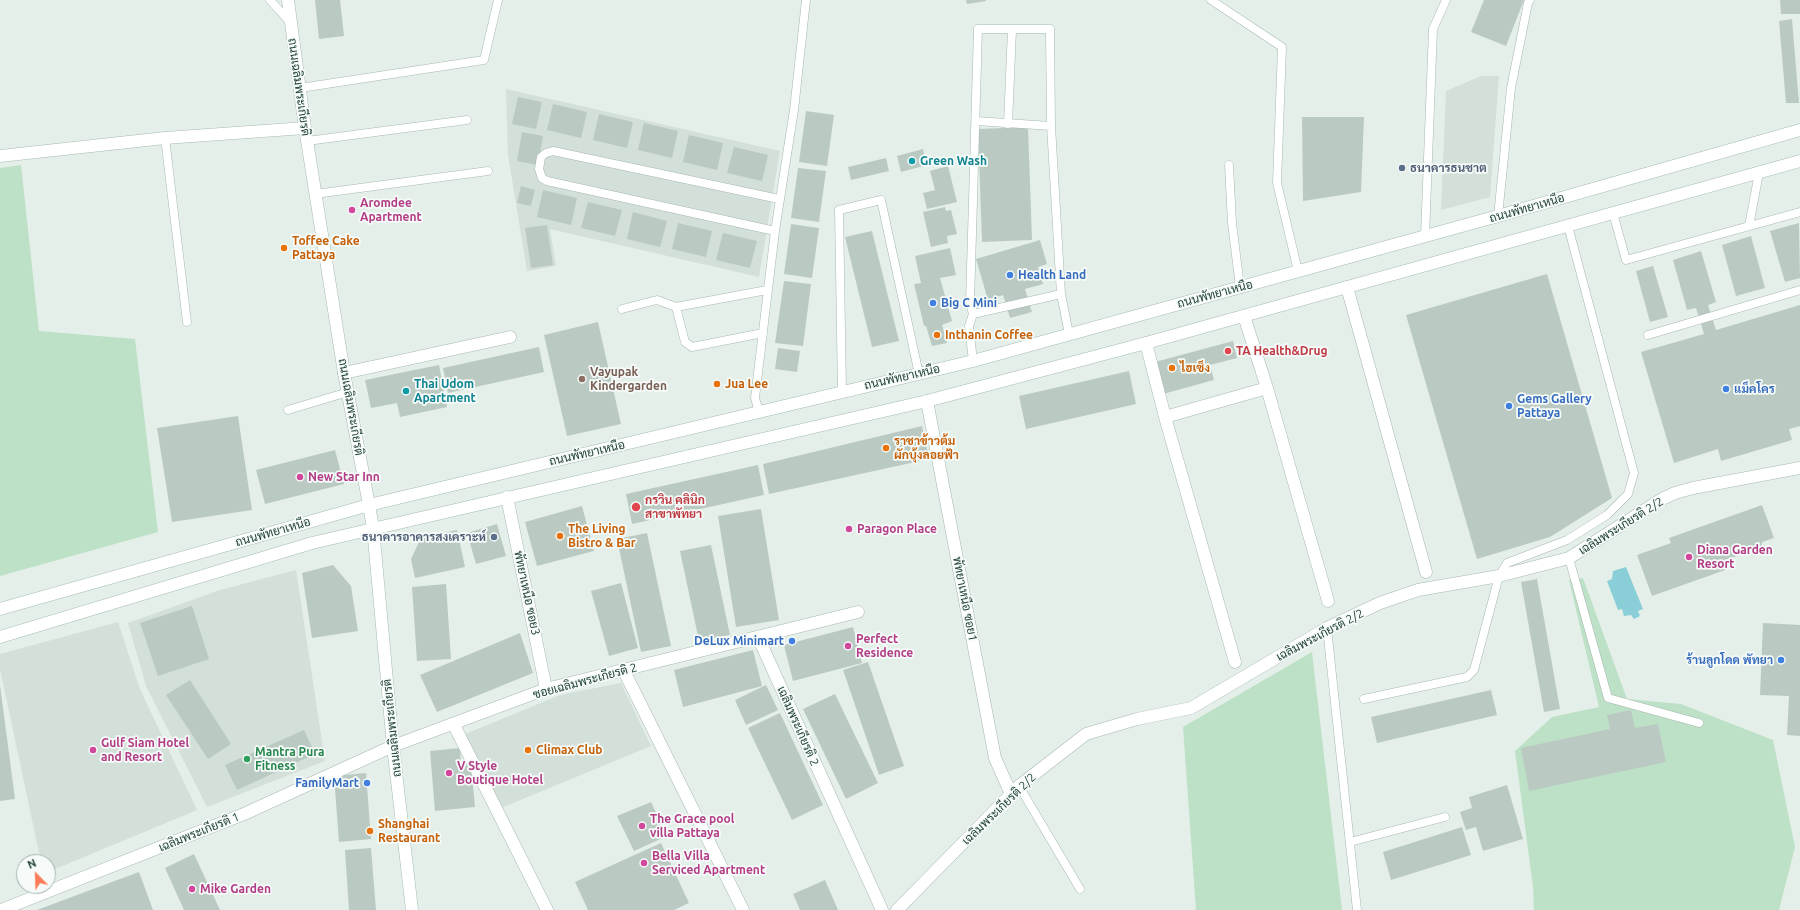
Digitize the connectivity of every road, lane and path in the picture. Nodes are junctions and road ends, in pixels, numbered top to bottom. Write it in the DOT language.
graph roads {
  1 [pos="270,0"];
  2 [pos="288,0"];
  3 [pos="498,0"];
  4 [pos="806,0"];
  5 [pos="1211,0"];
  6 [pos="1446,0"];
  7 [pos="1530,0"];
  8 [pos="291,23"];
  9 [pos="1012,29"];
  10 [pos="300,88"];
  11 [pos="467,120"];
  12 [pos="976,121"];
  13 [pos="1008,124"];
  14 [pos="1051,126"];
  15 [pos="305,128"];
  16 [pos="1800,130"];
  17 [pos="165,138"];
  18 [pos="307,141"];
  19 [pos="0,156"];
  20 [pos="1800,162"];
  21 [pos="1229,165"];
  22 [pos="488,170"];
  23 [pos="1759,173"];
  24 [pos="315,194"];
  25 [pos="779,199"];
  26 [pos="1800,212"];
  27 [pos="1613,213"];
  28 [pos="1498,216"];
  29 [pos="1568,226"];
  30 [pos="1749,226"];
  31 [pos="775,231"];
  32 [pos="1425,236"];
  33 [pos="1298,271"];
  34 [pos="1240,287"];
  35 [pos="1347,287"];
  36 [pos="767,290"];
  37 [pos="1800,290"];
  38 [pos="1061,294"];
  39 [pos="676,307"];
  40 [pos="622,309"];
  41 [pos="973,314"];
  42 [pos="1244,316"];
  43 [pos="187,322"];
  44 [pos="763,333"];
  45 [pos="1069,334"];
  46 [pos="1648,335"];
  47 [pos="510,337"];
  48 [pos="1146,343"];
  49 [pos="973,360"];
  50 [pos="344,373"];
  51 [pos="918,374"];
  52 [pos="1268,388"];
  53 [pos="348,392"];
  54 [pos="842,392"];
  55 [pos="927,401"];
  56 [pos="288,410"];
  57 [pos="759,412"];
  58 [pos="1165,417"];
  59 [pos="1800,468"];
  60 [pos="507,497"];
  61 [pos="368,505"];
  62 [pos="373,528"];
  63 [pos="1569,558"];
  64 [pos="1426,572"];
  65 [pos="1499,576"];
  66 [pos="1328,601"];
  67 [pos="0,609"];
  68 [pos="858,612"];
  69 [pos="1327,628"];
  70 [pos="0,637"];
  71 [pos="758,637"];
  72 [pos="1235,662"];
  73 [pos="624,671"];
  74 [pos="546,689"];
  75 [pos="1364,699"];
  76 [pos="1699,723"];
  77 [pos="454,725"];
  78 [pos="394,746"];
  79 [pos="1015,790"];
  80 [pos="1445,817"];
  81 [pos="1350,842"];
  82 [pos="1080,889"];
  83 [pos="7,909"];
  84 [pos="412,910"];
  85 [pos="548,910"];
  86 [pos="743,910"];
  87 [pos="882,910"];
  88 [pos="897,910"];
  89 [pos="1357,910"];
  1 -- 8 [label="lane"];
  2 -- 8 [label="street, ถนนเฉลิมพระเกียรติ"];
  3 -- 10 [label="lane"];
  4 -- 25 [label="lane"];
  5 -- 33 [label="lane"];
  6 -- 32 [label="lane"];
  7 -- 28 [label="lane"];
  8 -- 10 [label="street, ถนนเฉลิมพระเกียรติ"];
  9 -- 12 [label="lane"];
  9 -- 13 [label="lane"];
  9 -- 14 [label="lane"];
  10 -- 15 [label="street, ถนนเฉลิมพระเกียรติ"];
  11 -- 18 [label="lane"];
  12 -- 13 [label="lane"];
  12 -- 41 [label="lane"];
  13 -- 14 [label="lane"];
  14 -- 38 [label="lane"];
  15 -- 17 [label="street"];
  15 -- 18 [label="street, ถนนเฉลิมพระเกียรติ"];
  16 -- 28 [label="street, ถนนพัทยาเหนือ"];
  17 -- 19 [label="street"];
  17 -- 43 [label="lane"];
  18 -- 24 [label="street, ถนนเฉลิมพระเกียรติ"];
  20 -- 23 [label="street, ถนนพัทยาเหนือ"];
  21 -- 34 [label="lane"];
  22 -- 24 [label="lane"];
  23 -- 27 [label="street, ถนนพัทยาเหนือ"];
  23 -- 30 [label="lane"];
  24 -- 50 [label="street, ถนนเฉลิมพระเกียรติ"];
  25 -- 31 [label="lane"];
  25 -- 31 [label="lane"];
  26 -- 30 [label="lane"];
  27 -- 29 [label="street, ถนนพัทยาเหนือ"];
  27 -- 30 [label="lane"];
  28 -- 32 [label="street, ถนนพัทยาเหนือ"];
  29 -- 35 [label="street, ถนนพัทยาเหนือ"];
  29 -- 65 [label="lane"];
  31 -- 36 [label="lane"];
  32 -- 33 [label="street, ถนนพัทยาเหนือ"];
  33 -- 34 [label="street, ถนนพัทยาเหนือ"];
  34 -- 45 [label="street, ถนนพัทยาเหนือ"];
  35 -- 42 [label="street, ถนนพัทยาเหนือ"];
  35 -- 64 [label="street"];
  36 -- 39 [label="lane"];
  36 -- 44 [label="lane"];
  37 -- 46 [label="lane"];
  38 -- 41 [label="lane"];
  38 -- 45 [label="lane"];
  39 -- 40 [label="lane"];
  39 -- 44 [label="lane"];
  41 -- 49 [label="lane"];
  42 -- 48 [label="street, ถนนพัทยาเหนือ"];
  42 -- 52 [label="street"];
  44 -- 57 [label="lane"];
  45 -- 49 [label="street, ถนนพัทยาเหนือ"];
  47 -- 50 [label="street"];
  48 -- 55 [label="street, ถนนพัทยาเหนือ"];
  48 -- 58 [label="street"];
  49 -- 51 [label="street, ถนนพัทยาเหนือ"];
  50 -- 53 [label="street, ถนนเฉลิมพระเกียรติ"];
  51 -- 54 [label="street, ถนนพัทยาเหนือ"];
  51 -- 54 [label="lane"];
  52 -- 58 [label="street"];
  52 -- 66 [label="street"];
  53 -- 56 [label="lane"];
  53 -- 61 [label="street, ถนนเฉลิมพระเกียรติ"];
  54 -- 57 [label="street, ถนนพัทยาเหนือ"];
  55 -- 60 [label="street, ถนนพัทยาเหนือ"];
  55 -- 79 [label="street, พัทยาเหนือ ซอย1"];
  57 -- 61 [label="street, ถนนพัทยาเหนือ"];
  58 -- 72 [label="street"];
  59 -- 63 [label="street, เฉลิมพระเกียรติ 2/2"];
  60 -- 62 [label="street, ถนนพัทยาเหนือ"];
  60 -- 74 [label="street, พัทยาเหนือ ซอย3"];
  61 -- 62 [label="street, ถนนเฉลิมพระเกียรติ"];
  61 -- 67 [label="street, ถนนพัทยาเหนือ"];
  62 -- 70 [label="street, ถนนพัทยาเหนือ"];
  62 -- 78 [label="street, ถนนเฉลิมพระเกียรติ"];
  63 -- 65 [label="street, เฉลิมพระเกียรติ 2/2"];
  63 -- 76 [label="lane"];
  65 -- 69 [label="street, เฉลิมพระเกียรติ 2/2"];
  65 -- 75 [label="lane"];
  68 -- 71 [label="street"];
  69 -- 79 [label="street, เฉลิมพระเกียรติ 2/2"];
  69 -- 81 [label="lane"];
  71 -- 73 [label="street, ซอยเฉลิมพระเกียรติ 2"];
  71 -- 87 [label="street, เฉลิมพระเกียรติ 2"];
  73 -- 74 [label="street, ซอยเฉลิมพระเกียรติ 2"];
  73 -- 86 [label="street"];
  74 -- 77 [label="street, ซอยเฉลิมพระเกียรติ 2"];
  77 -- 78 [label="street, ซอยเฉลิมพระเกียรติ 2"];
  77 -- 85 [label="street"];
  78 -- 83 [label="street, เฉลิมพระเกียรติ 1"];
  78 -- 84 [label="street, ถนนเฉลิมพระเกียรติ"];
  79 -- 82 [label="lane"];
  79 -- 88 [label="street, เฉลิมพระเกียรติ 2/2"];
  80 -- 81 [label="lane"];
  81 -- 89 [label="lane"];
}
